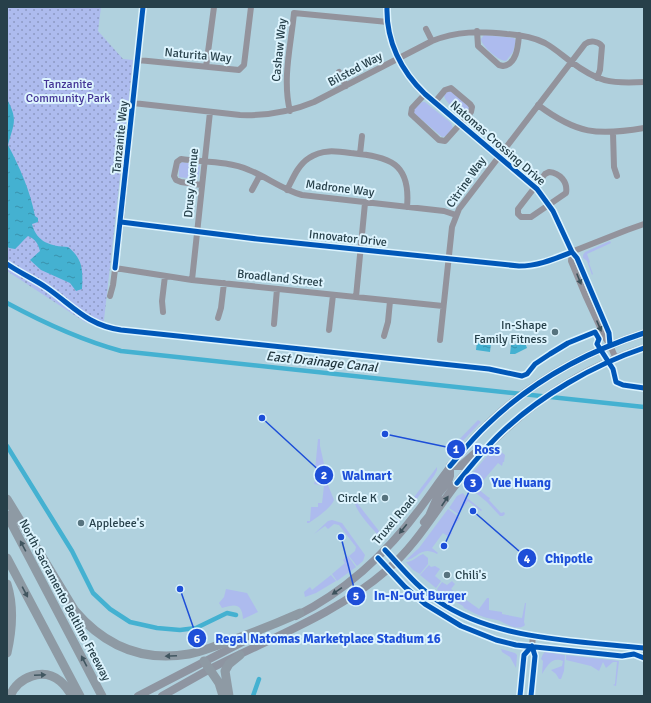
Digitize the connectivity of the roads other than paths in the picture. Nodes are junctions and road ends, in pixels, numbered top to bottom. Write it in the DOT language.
graph roads {
  1 [pos="143,7"];
  2 [pos="214,7"];
  3 [pos="251,7"];
  4 [pos="387,7"];
  5 [pos="388,22"];
  6 [pos="426,28"];
  7 [pos="477,31"];
  8 [pos="519,35"];
  9 [pos="432,41"];
  10 [pos="398,58"];
  11 [pos="138,60"];
  12 [pos="571,62"];
  13 [pos="206,66"];
  14 [pos="339,72"];
  15 [pos="597,78"];
  16 [pos="644,82"];
  17 [pos="346,86"];
  18 [pos="425,94"];
  19 [pos="435,102"];
  20 [pos="133,103"];
  21 [pos="538,105"];
  22 [pos="290,111"];
  23 [pos="210,112"];
  24 [pos="461,124"];
  25 [pos="644,128"];
  26 [pos="613,133"];
  27 [pos="362,136"];
  28 [pos="360,154"];
  29 [pos="498,156"];
  30 [pos="204,162"];
  31 [pos="260,175"];
  32 [pos="617,176"];
  33 [pos="201,185"];
  34 [pos="535,188"];
  35 [pos="252,190"];
  36 [pos="287,190"];
  37 [pos="365,202"];
  38 [pos="549,205"];
  39 [pos="407,207"];
  40 [pos="456,215"];
  41 [pos="121,222"];
  42 [pos="644,224"];
  43 [pos="198,232"];
  44 [pos="361,250"];
  45 [pos="572,252"];
  46 [pos="449,259"];
  47 [pos="115,268"];
  48 [pos="165,276"];
  49 [pos="192,280"];
  50 [pos="224,283"];
  51 [pos="277,289"];
  52 [pos="333,295"];
  53 [pos="110,296"];
  54 [pos="356,297"];
  55 [pos="390,301"];
  56 [pos="444,306"];
  57 [pos="163,312"];
  58 [pos="218,318"];
  59 [pos="274,324"];
  60 [pos="329,330"];
  61 [pos="644,333"];
  62 [pos="384,336"];
  63 [pos="440,340"];
  64 [pos="610,345"];
  65 [pos="644,348"];
  66 [pos="616,359"];
  67 [pos="512,424"];
  68 [pos="450,466"];
  69 [pos="7,499"];
  70 [pos="7,515"];
  71 [pos="385,550"];
  72 [pos="405,553"];
  73 [pos="7,558"];
  74 [pos="378,558"];
  75 [pos="396,562"];
  76 [pos="388,569"];
  77 [pos="7,584"];
  78 [pos="300,613"];
  79 [pos="533,636"];
  80 [pos="532,646"];
  81 [pos="644,648"];
  82 [pos="7,653"];
  83 [pos="644,653"];
  84 [pos="634,654"];
  85 [pos="240,655"];
  86 [pos="644,658"];
  87 [pos="204,661"];
  88 [pos="210,669"];
  89 [pos="10,696"];
  90 [pos="72,696"];
  91 [pos="80,696"];
  92 [pos="102,696"];
  93 [pos="138,696"];
  94 [pos="162,696"];
  95 [pos="222,696"];
  96 [pos="229,696"];
  97 [pos="520,696"];
  98 [pos="531,696"];
  1 -- 11 [label="street, Tanzanite Way"];
  2 -- 13 [label="street"];
  3 -- 13 [label="street, Naturita Way"];
  4 -- 5 [label="street, Natomas Crossing Drive"];
  5 -- 10 [label="street, Natomas Crossing Drive"];
  5 -- 22 [label="street, Cashaw Way"];
  6 -- 9 [label="street"];
  7 -- 8 [label="street, Bilsted Way"];
  7 -- 8 [label="street"];
  7 -- 9 [label="street, Bilsted Way"];
  8 -- 12 [label="street, Bilsted Way"];
  9 -- 10 [label="street, Bilsted Way"];
  10 -- 17 [label="street, Bilsted Way"];
  10 -- 18 [label="street, Natomas Crossing Drive"];
  11 -- 13 [label="street, Naturita Way"];
  11 -- 20 [label="street, Tanzanite Way"];
  12 -- 15 [label="street, Bilsted Way"];
  12 -- 15 [label="street, Citrine Way"];
  12 -- 21 [label="street, Citrine Way"];
  14 -- 17 [label="street"];
  15 -- 16 [label="street, Bilsted Way"];
  17 -- 22 [label="street, Bilsted Way"];
  18 -- 19 [label="street, Natomas Crossing Drive"];
  18 -- 24 [label="street"];
  19 -- 24 [label="street, Natomas Crossing Drive"];
  19 -- 24 [label="street"];
  20 -- 23 [label="street, Bilsted Way"];
  20 -- 41 [label="street, Tanzanite Way"];
  21 -- 26 [label="street"];
  21 -- 29 [label="street, Citrine Way"];
  22 -- 23 [label="street, Bilsted Way"];
  23 -- 30 [label="street, Drusy Avenue"];
  24 -- 29 [label="street, Natomas Crossing Drive"];
  25 -- 26 [label="street"];
  26 -- 32 [label="street"];
  27 -- 28 [label="street"];
  28 -- 36 [label="street"];
  28 -- 39 [label="street"];
  29 -- 34 [label="street, Natomas Crossing Drive"];
  29 -- 40 [label="street, Citrine Way"];
  30 -- 31 [label="street, Madrone Way"];
  30 -- 33 [label="street, Drusy Avenue"];
  30 -- 33 [label="street, Madrone Way"];
  31 -- 35 [label="street"];
  31 -- 36 [label="street, Madrone Way"];
  33 -- 43 [label="street, Drusy Avenue"];
  34 -- 38 [label="street, Natomas Crossing Drive"];
  34 -- 38 [label="street"];
  34 -- 38 [label="street"];
  36 -- 37 [label="street, Madrone Way"];
  37 -- 39 [label="street, Madrone Way"];
  37 -- 44 [label="street"];
  38 -- 45 [label="street, Natomas Crossing Drive"];
  39 -- 40 [label="street, Madrone Way"];
  40 -- 46 [label="street, Citrine Way"];
  41 -- 43 [label="street, Innovator Drive"];
  41 -- 47 [label="street, Tanzanite Way"];
  42 -- 45 [label="street, Innovator Drive"];
  43 -- 44 [label="street, Innovator Drive"];
  43 -- 49 [label="street, Drusy Avenue"];
  44 -- 46 [label="street, Innovator Drive"];
  44 -- 54 [label="street"];
  45 -- 46 [label="street, Innovator Drive"];
  45 -- 64 [label="street, Natomas Crossing Drive"];
  46 -- 56 [label="street, Citrine Way"];
  47 -- 48 [label="street, Broadland Street"];
  47 -- 53 [label="street, Tanzanite Way"];
  48 -- 49 [label="street, Broadland Street"];
  48 -- 57 [label="street"];
  49 -- 50 [label="street, Broadland Street"];
  50 -- 51 [label="street, Broadland Street"];
  50 -- 58 [label="street"];
  51 -- 52 [label="street, Broadland Street"];
  51 -- 59 [label="street"];
  52 -- 54 [label="street, Broadland Street"];
  52 -- 60 [label="street"];
  54 -- 55 [label="street, Broadland Street"];
  55 -- 56 [label="street, Broadland Street"];
  55 -- 62 [label="street"];
  56 -- 63 [label="street, Citrine Way"];
  61 -- 64 [label="main road, Truxel Road"];
  64 -- 66 [label="street, Natomas Crossing Drive"];
  64 -- 68 [label="main road, Truxel Road"];
  65 -- 66 [label="main road"];
  66 -- 67 [label="main road"];
  67 -- 68 [label="main road"];
  72 -- 67 [label="main road, one-way"];
  68 -- 71 [label="main road, Truxel Road, one-way"];
  68 -- 72 [label="main road"];
  78 -- 69 [label="highway, one-way"];
  92 -- 70 [label="highway, North Sacramento Beltline Freeway, one-way"];
  71 -- 74 [label="main road, Truxel Road"];
  71 -- 75 [label="street"];
  72 -- 75 [label="main road"];
  73 -- 91 [label="highway, one-way"];
  74 -- 76 [label="street"];
  74 -- 78 [label="main road, Truxel Road, one-way"];
  75 -- 76 [label="main road"];
  75 -- 79 [label="street"];
  76 -- 80 [label="street"];
  76 -- 85 [label="main road"];
  77 -- 82 [label="highway"];
  78 -- 87 [label="main road, Truxel Road"];
  79 -- 80 [label="street"];
  79 -- 81 [label="street"];
  80 -- 84 [label="street"];
  80 -- 97 [label="street"];
  80 -- 98 [label="street"];
  83 -- 84 [label="street"];
  84 -- 86 [label="street"];
  85 -- 88 [label="main road"];
  85 -- 96 [label="highway"];
  87 -- 88 [label="highway"];
  87 -- 93 [label="main road, Truxel Road"];
  88 -- 94 [label="main road"];
  88 -- 95 [label="highway"];
  89 -- 90 [label="highway, one-way"];
}
